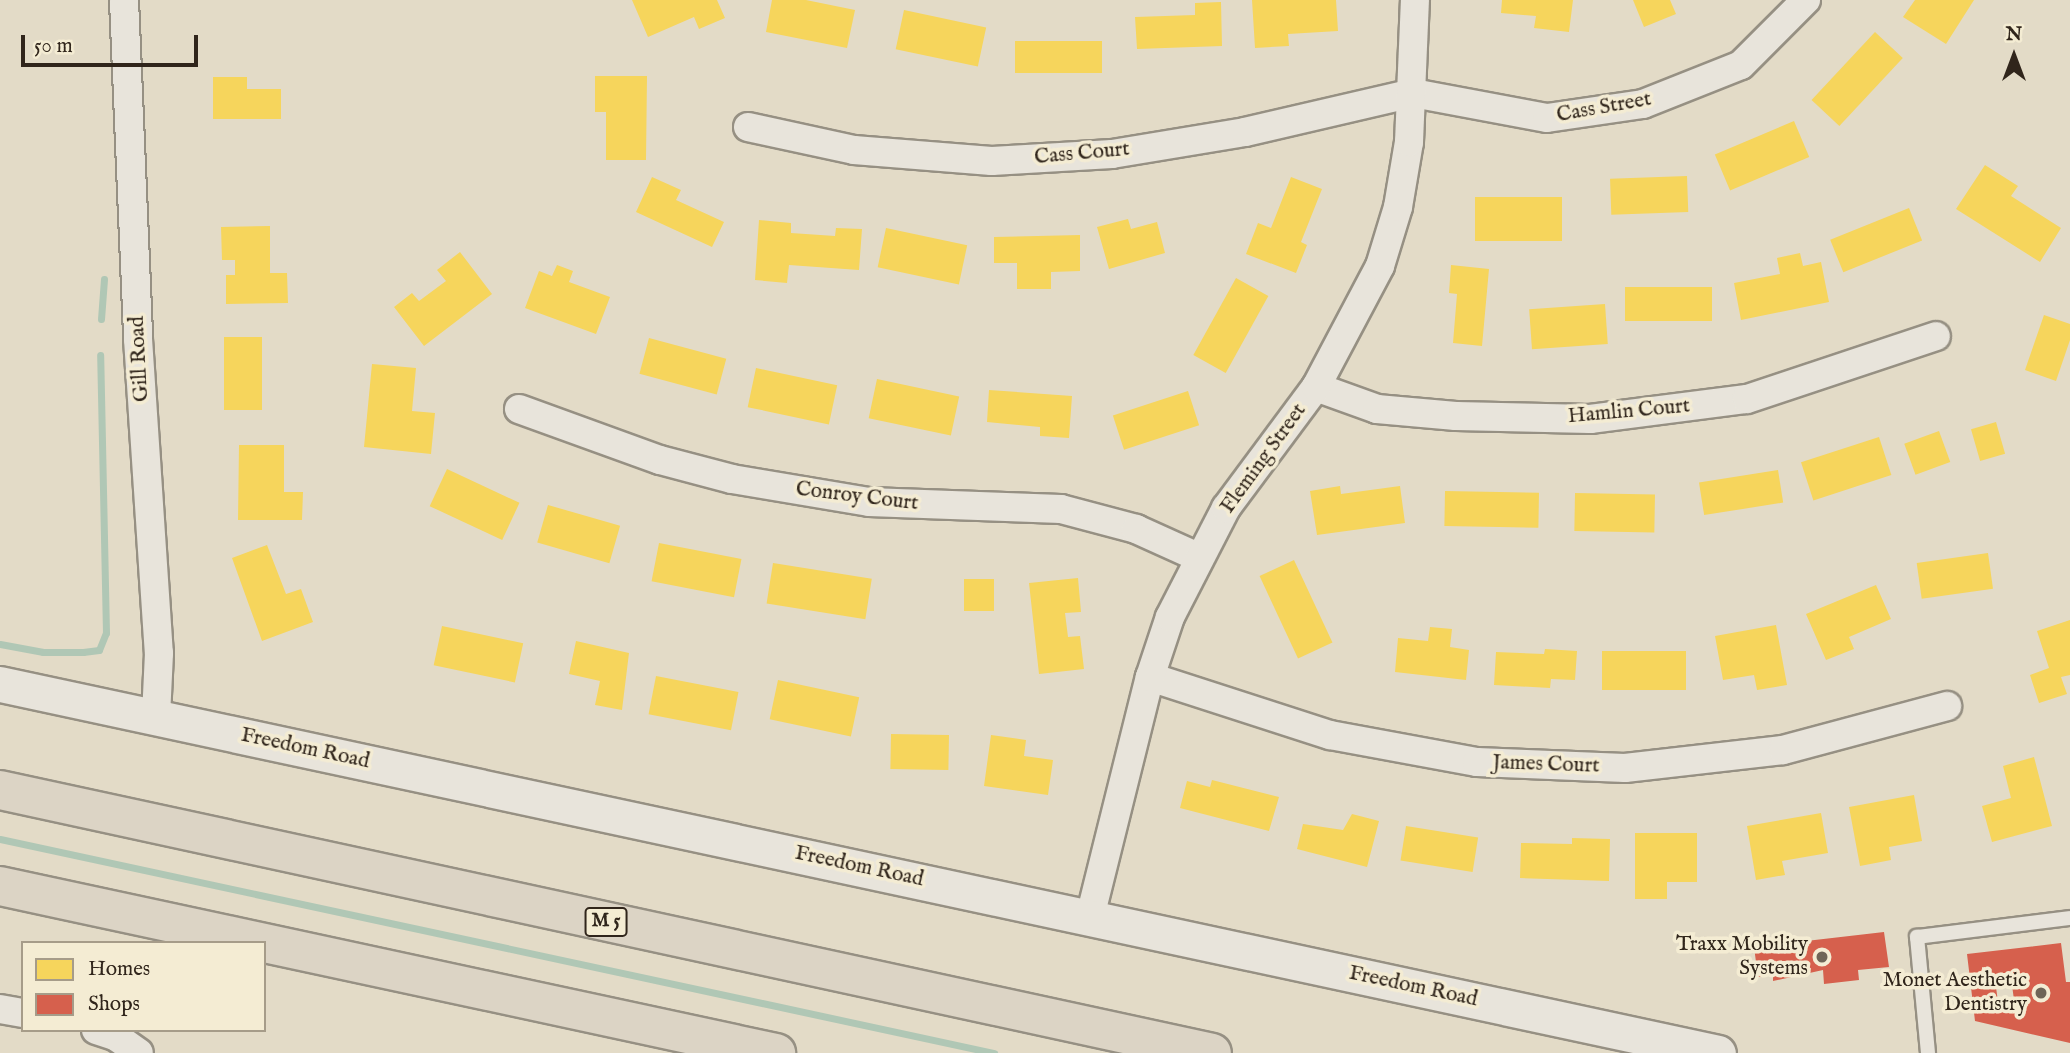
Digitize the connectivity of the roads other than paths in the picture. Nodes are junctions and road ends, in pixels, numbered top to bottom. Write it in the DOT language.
graph roads {
  1 [pos="124,0"];
  2 [pos="1415,0"];
  3 [pos="1806,0"];
  4 [pos="1413,93"];
  5 [pos="748,127"];
  6 [pos="1936,337"];
  7 [pos="1316,387"];
  8 [pos="519,409"];
  9 [pos="1198,557"];
  10 [pos="1150,677"];
  11 [pos="0,684"];
  12 [pos="1947,706"];
  13 [pos="156,717"];
  14 [pos="0,789"];
  15 [pos="0,886"];
  16 [pos="1090,917"];
  17 [pos="2070,918"];
  18 [pos="256,941"];
  19 [pos="266,943"];
  20 [pos="0,1009"];
  21 [pos="21,1013"];
  22 [pos="102,1032"];
  23 [pos="139,1053"];
  24 [pos="776,1053"];
  25 [pos="1212,1053"];
  26 [pos="1718,1053"];
  27 [pos="1927,1053"];
  1 -- 13 [label="street, Gill Road"];
  2 -- 4 [label="street, Fleming Street"];
  3 -- 4 [label="street, Cass Street"];
  4 -- 5 [label="street, Cass Court"];
  4 -- 7 [label="street, Fleming Street"];
  6 -- 7 [label="street, Hamlin Court"];
  7 -- 9 [label="street, Fleming Street"];
  8 -- 9 [label="street, Conroy Court"];
  9 -- 10 [label="street, Fleming Street"];
  10 -- 12 [label="street, James Court"];
  10 -- 16 [label="street, Fleming Street"];
  11 -- 13 [label="street, Freedom Road"];
  13 -- 16 [label="street, Freedom Road"];
  14 -- 25 [label="highway, M 5"];
  15 -- 18 [label="highway"];
  16 -- 26 [label="street, Freedom Road"];
  17 -- 27 [label="lane"];
  19 -- 24 [label="highway"];
  20 -- 21 [label="street"];
  22 -- 23 [label="street"];
}
